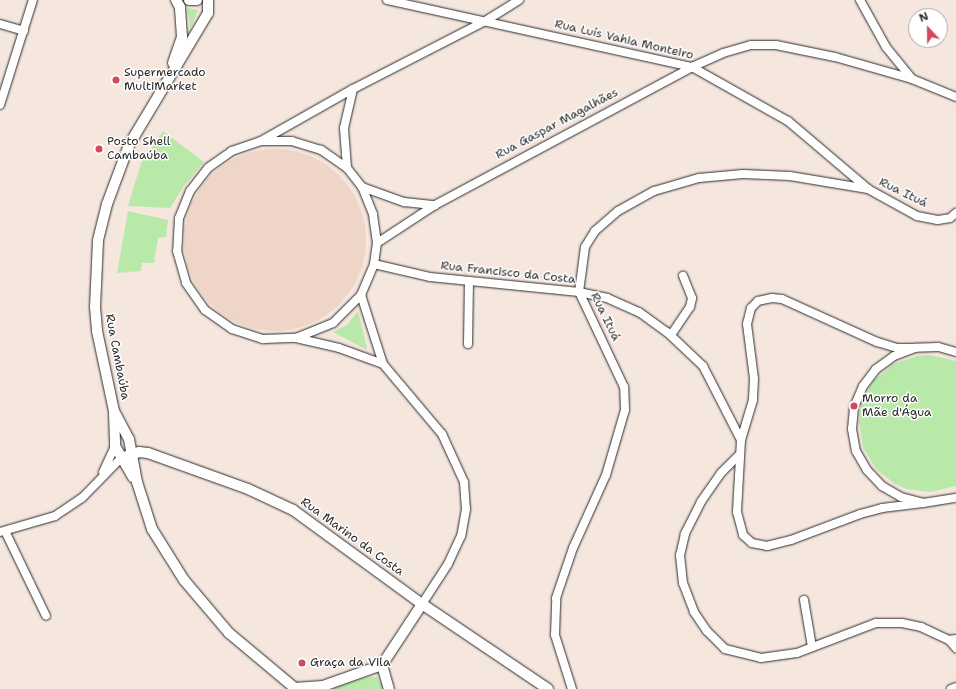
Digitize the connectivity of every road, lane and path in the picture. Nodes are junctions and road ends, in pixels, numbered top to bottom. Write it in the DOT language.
graph roads {
  1 [pos="33,0"];
  2 [pos="176,0"];
  3 [pos="189,0"];
  4 [pos="197,0"];
  5 [pos="208,0"];
  6 [pos="387,0"];
  7 [pos="519,0"];
  8 [pos="860,0"];
  9 [pos="487,20"];
  10 [pos="0,24"];
  11 [pos="24,31"];
  12 [pos="692,67"];
  13 [pos="168,78"];
  14 [pos="912,79"];
  15 [pos="353,89"];
  16 [pos="956,97"];
  17 [pos="0,105"];
  18 [pos="261,141"];
  19 [pos="347,168"];
  20 [pos="362,187"];
  21 [pos="868,189"];
  22 [pos="435,205"];
  23 [pos="956,213"];
  24 [pos="377,243"];
  25 [pos="374,264"];
  26 [pos="682,276"];
  27 [pos="469,281"];
  28 [pos="579,292"];
  29 [pos="361,295"];
  30 [pos="671,335"];
  31 [pos="296,338"];
  32 [pos="468,344"];
  33 [pos="915,348"];
  34 [pos="956,352"];
  35 [pos="383,364"];
  36 [pos="114,411"];
  37 [pos="129,439"];
  38 [pos="741,440"];
  39 [pos="115,446"];
  40 [pos="133,454"];
  41 [pos="740,455"];
  42 [pos="121,458"];
  43 [pos="99,480"];
  44 [pos="137,482"];
  45 [pos="956,498"];
  46 [pos="923,503"];
  47 [pos="3,532"];
  48 [pos="804,600"];
  49 [pos="422,604"];
  50 [pos="46,616"];
  51 [pos="953,639"];
  52 [pos="812,647"];
  53 [pos="956,648"];
  54 [pos="382,665"];
  55 [pos="956,687"];
  56 [pos="295,688"];
  57 [pos="322,688"];
  58 [pos="389,689"];
  59 [pos="548,689"];
  60 [pos="572,689"];
  61 [pos="951,689"];
  1 -- 11 [label="street"];
  2 -- 13 [label="street"];
  3 -- 4 [label="street"];
  5 -- 13 [label="street, Rua Cambaúba"];
  6 -- 9 [label="street, Rua Luís Vahia Monteiro"];
  7 -- 9 [label="street"];
  8 -- 14 [label="street"];
  9 -- 12 [label="street, Rua Luís Vahia Monteiro"];
  9 -- 15 [label="street"];
  10 -- 11 [label="street"];
  11 -- 17 [label="street"];
  12 -- 14 [label="street, Rua Gaspar Magalhães"];
  12 -- 21 [label="street, Rua Luís Vahia Monteiro"];
  12 -- 22 [label="street, Rua Gaspar Magalhães"];
  13 -- 36 [label="street, Rua Cambaúba"];
  14 -- 16 [label="street, Rua Gaspar Magalhães"];
  15 -- 18 [label="street"];
  15 -- 19 [label="street"];
  18 -- 19 [label="street"];
  18 -- 31 [label="street"];
  19 -- 20 [label="street"];
  20 -- 22 [label="street"];
  20 -- 24 [label="street"];
  21 -- 23 [label="street, Rua Ituá"];
  21 -- 28 [label="street, Rua Ituá"];
  22 -- 24 [label="street, Rua Gaspar Magalhães"];
  24 -- 25 [label="street"];
  25 -- 27 [label="street, Rua Francisco da Costa"];
  25 -- 29 [label="street"];
  26 -- 30 [label="street"];
  27 -- 28 [label="street, Rua Francisco da Costa"];
  27 -- 32 [label="street"];
  28 -- 30 [label="street, Rua Francisco da Costa"];
  28 -- 60 [label="street, Rua Ituá"];
  29 -- 31 [label="street"];
  29 -- 35 [label="street"];
  30 -- 38 [label="street, Rua Francisco da Costa"];
  31 -- 35 [label="street"];
  33 -- 34 [label="street"];
  33 -- 38 [label="street"];
  33 -- 46 [label="street"];
  35 -- 49 [label="street"];
  36 -- 37 [label="street, Rua Cambaúba"];
  36 -- 39 [label="street, Rua Cambaúba"];
  37 -- 39 [label="street"];
  37 -- 40 [label="street, Rua Cambaúba"];
  38 -- 41 [label="street"];
  39 -- 42 [label="street, Rua Cambaúba"];
  39 -- 43 [label="street"];
  40 -- 42 [label="street, Rua Marino da Costa"];
  40 -- 44 [label="street, Rua Cambaúba"];
  40 -- 49 [label="street, Rua Marino da Costa"];
  41 -- 46 [label="street"];
  41 -- 52 [label="street"];
  42 -- 43 [label="street"];
  42 -- 44 [label="street, Rua Cambaúba"];
  43 -- 47 [label="street"];
  44 -- 56 [label="street, Rua Cambaúba"];
  45 -- 46 [label="street"];
  47 -- 50 [label="street"];
  48 -- 52 [label="street"];
  49 -- 54 [label="street"];
  49 -- 59 [label="street, Rua Marino da Costa"];
  51 -- 52 [label="street"];
  51 -- 53 [label="street"];
  54 -- 57 [label="street"];
  54 -- 58 [label="street"];
  55 -- 61 [label="street"];
  56 -- 57 [label="street"];
}
